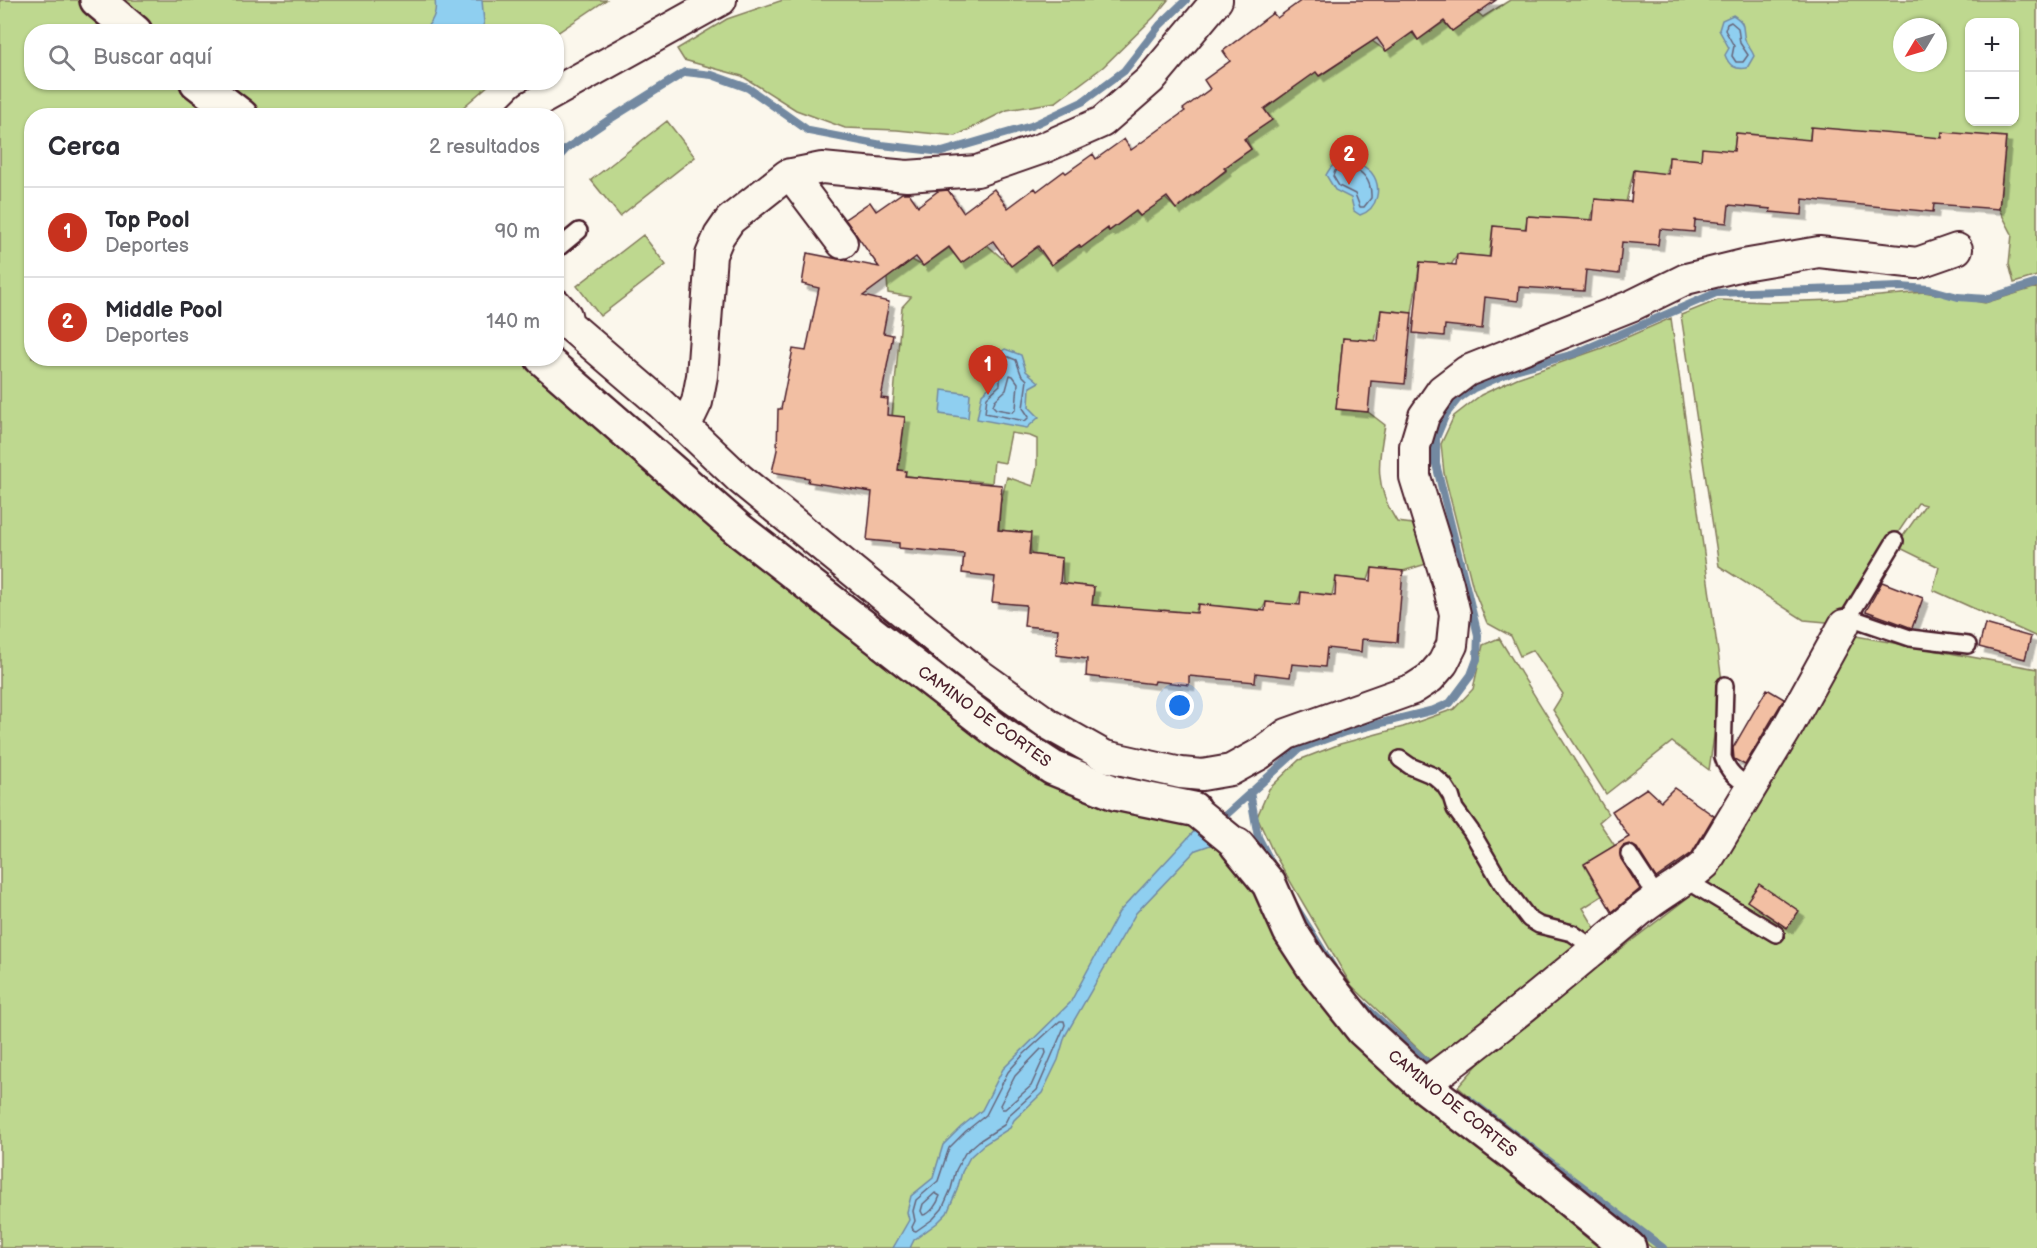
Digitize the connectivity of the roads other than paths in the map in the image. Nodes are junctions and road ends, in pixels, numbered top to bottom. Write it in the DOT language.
graph roads {
  1 [pos="97,0"];
  2 [pos="1218,0"];
  3 [pos="706,4"];
  4 [pos="126,24"];
  5 [pos="564,86"];
  6 [pos="207,90"];
  7 [pos="558,90"];
  8 [pos="231,108"];
  9 [pos="528,108"];
  10 [pos="790,174"];
  11 [pos="579,231"];
  12 [pos="564,243"];
  13 [pos="842,243"];
  14 [pos="1957,249"];
  15 [pos="564,313"];
  16 [pos="551,366"];
  17 [pos="686,427"];
  18 [pos="1895,541"];
  19 [pos="1846,621"];
  20 [pos="1968,645"];
  21 [pos="1725,685"];
  22 [pos="1400,759"];
  23 [pos="1751,788"];
  24 [pos="1192,809"];
  25 [pos="1237,845"];
  26 [pos="1629,854"];
  27 [pos="1689,878"];
  28 [pos="1658,898"];
  29 [pos="1776,934"];
  30 [pos="1595,949"];
  31 [pos="1423,1084"];
  32 [pos="1629,1248"];
  1 -- 4 [label="street"];
  2 -- 10 [label="street"];
  3 -- 5 [label="street"];
  6 -- 8 [label="street"];
  7 -- 9 [label="street"];
  10 -- 13 [label="street"];
  10 -- 17 [label="street"];
  11 -- 12 [label="lane"];
  14 -- 17 [label="street"];
  15 -- 17 [label="street"];
  16 -- 24 [label="street, CAMINO DE CORTES"];
  18 -- 19 [label="lane"];
  19 -- 20 [label="lane"];
  19 -- 23 [label="street"];
  21 -- 23 [label="lane"];
  22 -- 30 [label="lane"];
  23 -- 27 [label="street"];
  24 -- 25 [label="street, CAMINO DE CORTES"];
  25 -- 31 [label="street, CAMINO DE CORTES"];
  26 -- 28 [label="lane"];
  27 -- 28 [label="street"];
  27 -- 29 [label="lane"];
  28 -- 30 [label="street"];
  30 -- 31 [label="street"];
  31 -- 32 [label="street, CAMINO DE CORTES"];
}
